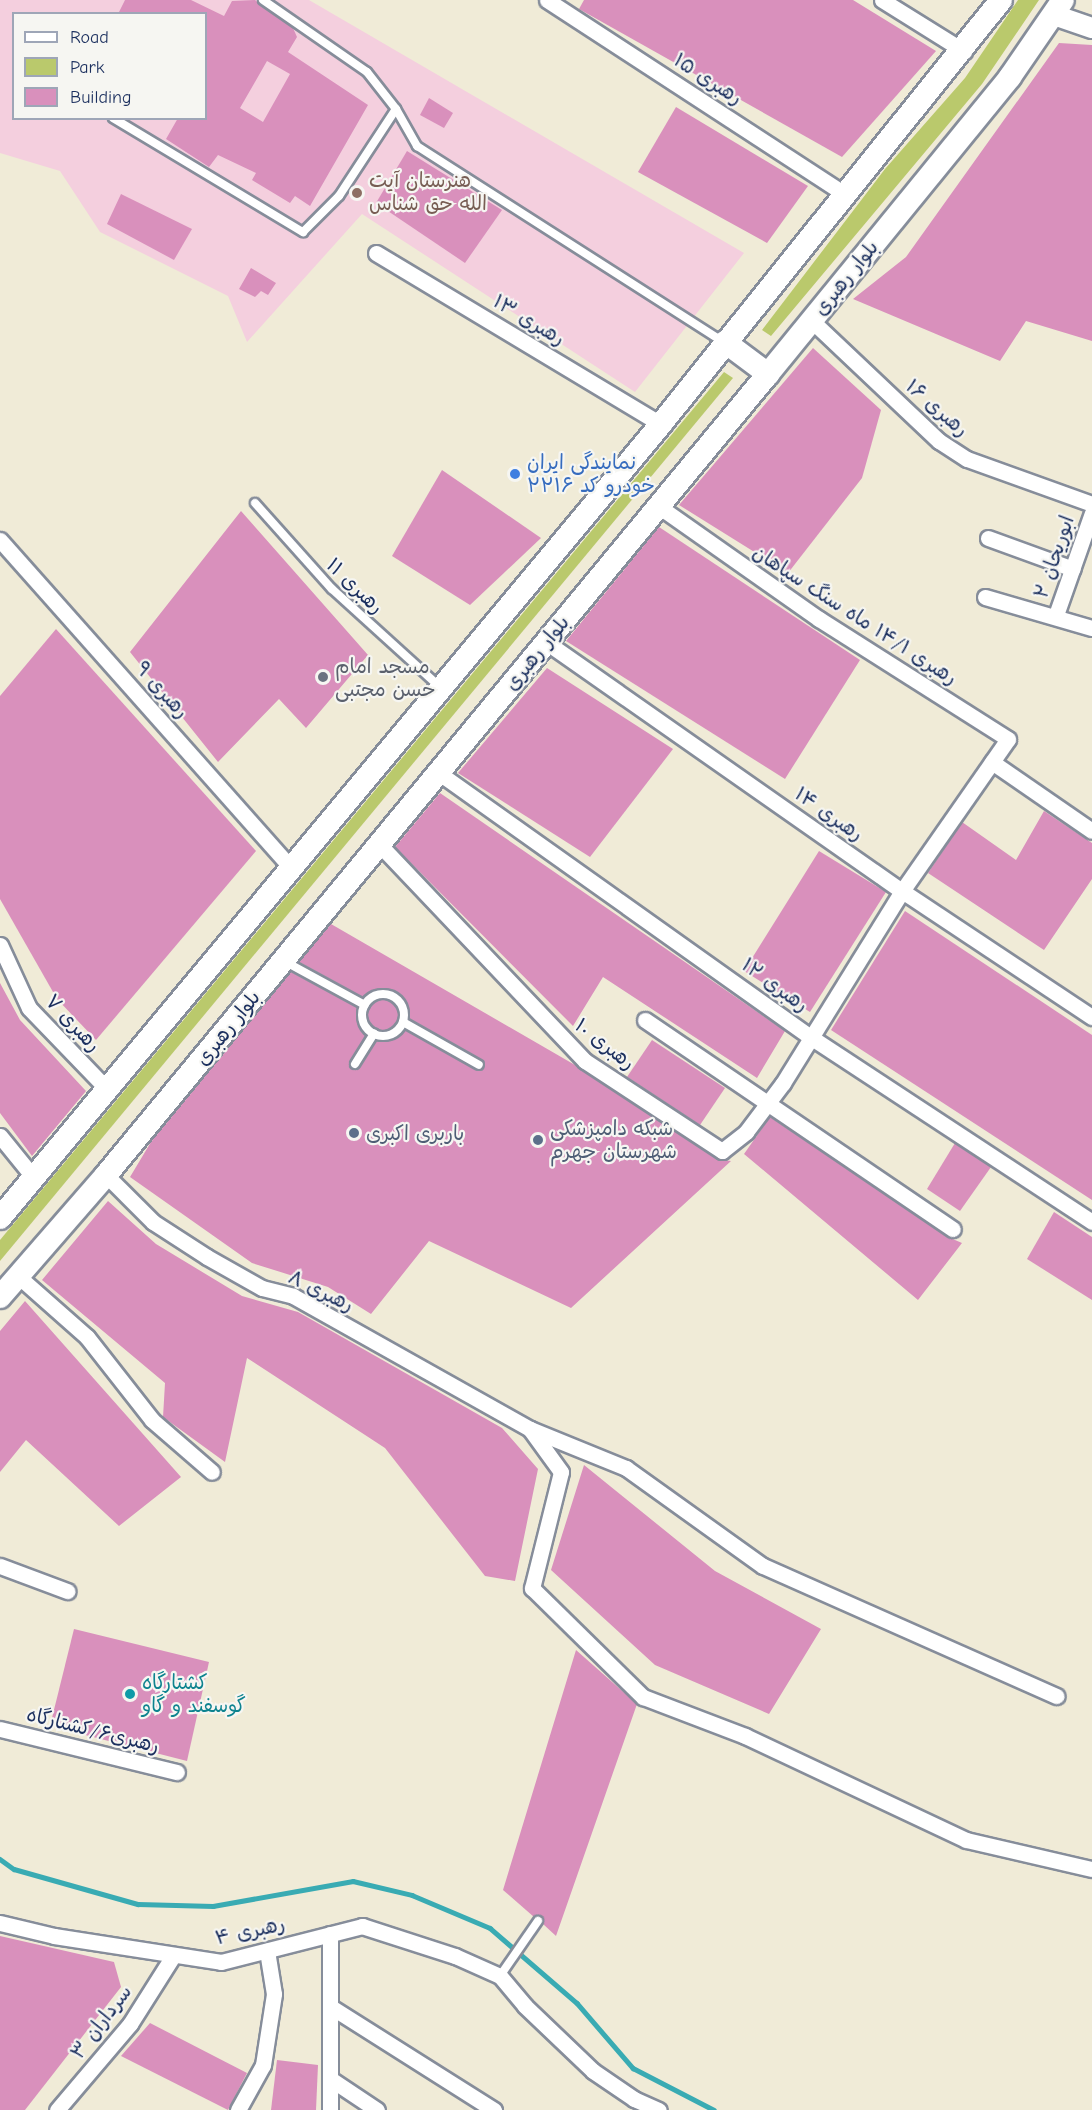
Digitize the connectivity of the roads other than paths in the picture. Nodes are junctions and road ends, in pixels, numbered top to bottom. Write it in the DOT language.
graph roads {
  1 [pos="263,0"];
  2 [pos="547,0"];
  3 [pos="882,0"];
  4 [pos="1001,0"];
  5 [pos="1058,7"];
  6 [pos="1092,28"];
  7 [pos="964,51"];
  8 [pos="396,109"];
  9 [pos="116,120"];
  10 [pos="845,194"];
  11 [pos="376,253"];
  12 [pos="811,320"];
  13 [pos="725,342"];
  14 [pos="768,374"];
  15 [pos="661,424"];
  16 [pos="255,503"];
  17 [pos="1092,504"];
  18 [pos="658,507"];
  19 [pos="1092,513"];
  20 [pos="988,538"];
  21 [pos="0,540"];
  22 [pos="1073,569"];
  23 [pos="985,597"];
  24 [pos="1056,615"];
  25 [pos="1092,628"];
  26 [pos="546,642"];
  27 [pos="439,686"];
  28 [pos="992,762"];
  29 [pos="439,773"];
  30 [pos="1092,831"];
  31 [pos="379,844"];
  32 [pos="292,868"];
  33 [pos="902,891"];
  34 [pos="0,945"];
  35 [pos="283,960"];
  36 [pos="365,1005"];
  37 [pos="1092,1017"];
  38 [pos="645,1020"];
  39 [pos="403,1022"];
  40 [pos="374,1034"];
  41 [pos="812,1038"];
  42 [pos="355,1064"];
  43 [pos="479,1065"];
  44 [pos="108,1090"];
  45 [pos="767,1104"];
  46 [pos="0,1136"];
  47 [pos="106,1175"];
  48 [pos="35,1179"];
  49 [pos="0,1218"];
  50 [pos="1092,1222"];
  51 [pos="953,1229"];
  52 [pos="18,1276"];
  53 [pos="0,1297"];
  54 [pos="530,1429"];
  55 [pos="212,1472"];
  56 [pos="0,1566"];
  57 [pos="67,1591"];
  58 [pos="1057,1696"];
  59 [pos="0,1729"];
  60 [pos="177,1772"];
  61 [pos="1092,1869"];
  62 [pos="538,1920"];
  63 [pos="0,1923"];
  64 [pos="330,1935"];
  65 [pos="267,1951"];
  66 [pos="173,1956"];
  67 [pos="500,1976"];
  68 [pos="331,2007"];
  69 [pos="332,2080"];
  70 [pos="57,2110"];
  71 [pos="238,2110"];
  72 [pos="330,2110"];
  73 [pos="377,2110"];
  74 [pos="494,2110"];
  75 [pos="660,2110"];
  1 -- 8 [label="lane"];
  2 -- 10 [label="street, رهبری ۱۵"];
  3 -- 7 [label="street"];
  4 -- 7 [label="main road"];
  5 -- 6 [label="street"];
  5 -- 12 [label="main road, بلوار رهبری"];
  7 -- 10 [label="main road"];
  8 -- 9 [label="lane"];
  8 -- 13 [label="lane"];
  10 -- 13 [label="main road"];
  11 -- 15 [label="street, رهبری ۱۳"];
  12 -- 14 [label="main road, بلوار رهبری"];
  12 -- 17 [label="street, رهبری ۱۶"];
  13 -- 14 [label="main road"];
  13 -- 15 [label="main road"];
  14 -- 18 [label="main road, بلوار رهبری"];
  15 -- 27 [label="main road"];
  16 -- 27 [label="lane, رهبری ۱۱"];
  18 -- 26 [label="main road, بلوار رهبری"];
  18 -- 28 [label="street, رهبری ۱۴/۱ ماه سنگ سپاهان"];
  19 -- 22 [label="street, ابوریحان ۲"];
  20 -- 22 [label="street"];
  21 -- 32 [label="street, رهبری ۹"];
  22 -- 24 [label="street, ابوریحان ۲"];
  23 -- 24 [label="street"];
  24 -- 25 [label="street"];
  26 -- 29 [label="main road, بلوار رهبری"];
  26 -- 33 [label="street, رهبری ۱۴"];
  27 -- 32 [label="main road"];
  28 -- 30 [label="street"];
  28 -- 33 [label="street, رهبری ۱۴/۱ ماه سنگ سپاهان"];
  29 -- 31 [label="main road, بلوار رهبری"];
  29 -- 41 [label="street, رهبری ۱۲"];
  31 -- 35 [label="main road, بلوار رهبری"];
  31 -- 45 [label="street, رهبری ۱۰"];
  32 -- 44 [label="main road"];
  33 -- 37 [label="street, رهبری ۱۴"];
  33 -- 41 [label="street, رهبری ۱۴/۱ ماه سنگ سپاهان"];
  34 -- 44 [label="street, رهبری ۷"];
  35 -- 36 [label="lane"];
  35 -- 47 [label="main road, بلوار رهبری"];
  36 -- 39 [label="lane"];
  36 -- 40 [label="lane"];
  38 -- 45 [label="street"];
  39 -- 40 [label="lane"];
  39 -- 43 [label="lane"];
  40 -- 42 [label="lane"];
  41 -- 45 [label="street, رهبری ۱۰"];
  41 -- 50 [label="street, رهبری ۱۲"];
  44 -- 48 [label="main road"];
  45 -- 51 [label="street"];
  46 -- 48 [label="street"];
  47 -- 52 [label="main road, بلوار رهبری"];
  47 -- 54 [label="street, رهبری ۸"];
  48 -- 49 [label="main road"];
  52 -- 53 [label="main road, بلوار رهبری"];
  52 -- 55 [label="street"];
  54 -- 58 [label="street, رهبری ۸"];
  54 -- 61 [label="street"];
  56 -- 57 [label="street"];
  59 -- 60 [label="street, رهبری۶/کشتارگاه"];
  62 -- 67 [label="lane"];
  63 -- 66 [label="street, رهبری ۴"];
  64 -- 65 [label="street, رهبری ۴"];
  64 -- 67 [label="street, رهبری ۴"];
  64 -- 68 [label="street"];
  65 -- 66 [label="street, رهبری ۴"];
  65 -- 71 [label="street"];
  66 -- 70 [label="street, سرداران ۳"];
  67 -- 75 [label="street"];
  68 -- 69 [label="street"];
  68 -- 74 [label="street"];
  69 -- 72 [label="street"];
  69 -- 73 [label="street"];
}
